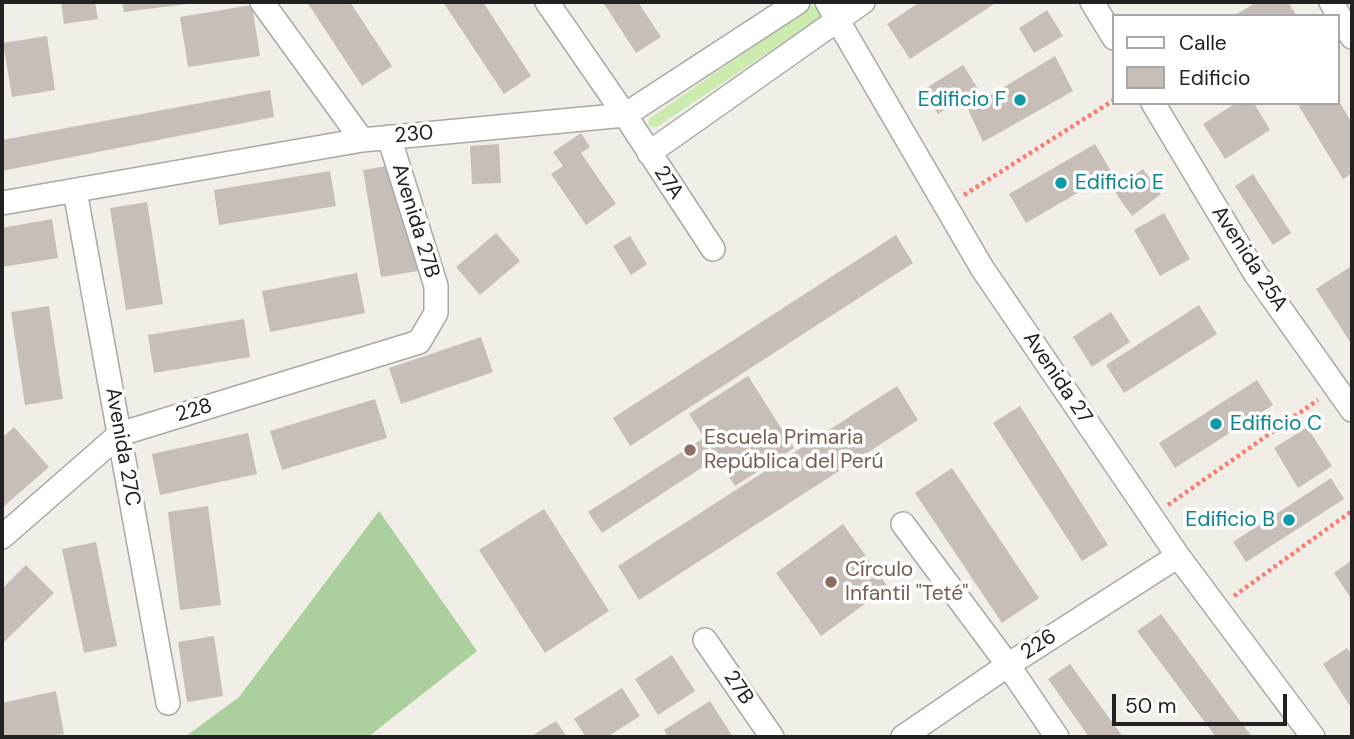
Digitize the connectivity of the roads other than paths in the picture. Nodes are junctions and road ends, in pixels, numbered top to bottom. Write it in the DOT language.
graph roads {
  1 [pos="262,2"];
  2 [pos="547,2"];
  3 [pos="798,2"];
  4 [pos="863,2"];
  5 [pos="1093,2"];
  6 [pos="833,10"];
  7 [pos="1340,17"];
  8 [pos="1112,35"];
  9 [pos="1352,37"];
  10 [pos="1154,105"];
  11 [pos="625,115"];
  12 [pos="389,137"];
  13 [pos="362,140"];
  14 [pos="649,153"];
  15 [pos="75,191"];
  16 [pos="2,203"];
  17 [pos="713,249"];
  18 [pos="419,342"];
  19 [pos="1352,410"];
  20 [pos="120,434"];
  21 [pos="904,524"];
  22 [pos="2,537"];
  23 [pos="1178,556"];
  24 [pos="705,640"];
  25 [pos="1008,665"];
  26 [pos="168,703"];
  27 [pos="772,737"];
  28 [pos="903,737"];
  29 [pos="1057,737"];
  30 [pos="1313,737"];
  1 -- 13 [label="street"];
  2 -- 11 [label="street, 27A"];
  3 -- 11 [label="street, 230"];
  4 -- 6 [label="street"];
  5 -- 8 [label="street"];
  6 -- 14 [label="street"];
  6 -- 23 [label="street, Avenida 27"];
  7 -- 9 [label="street"];
  10 -- 19 [label="street, Avenida 25A"];
  11 -- 12 [label="street, 230"];
  11 -- 14 [label="street, 27A"];
  12 -- 13 [label="street, 230"];
  12 -- 18 [label="street, Avenida 27B"];
  13 -- 15 [label="street, 230"];
  14 -- 17 [label="street, 27A"];
  15 -- 16 [label="street, 230"];
  15 -- 20 [label="street, Avenida 27C"];
  18 -- 20 [label="street, 228"];
  20 -- 22 [label="street, 228"];
  20 -- 26 [label="street, Avenida 27C"];
  21 -- 25 [label="street"];
  23 -- 25 [label="street, 226"];
  23 -- 30 [label="street, Avenida 27"];
  24 -- 27 [label="street, 27B"];
  25 -- 28 [label="street, 226"];
  25 -- 29 [label="street"];
}
